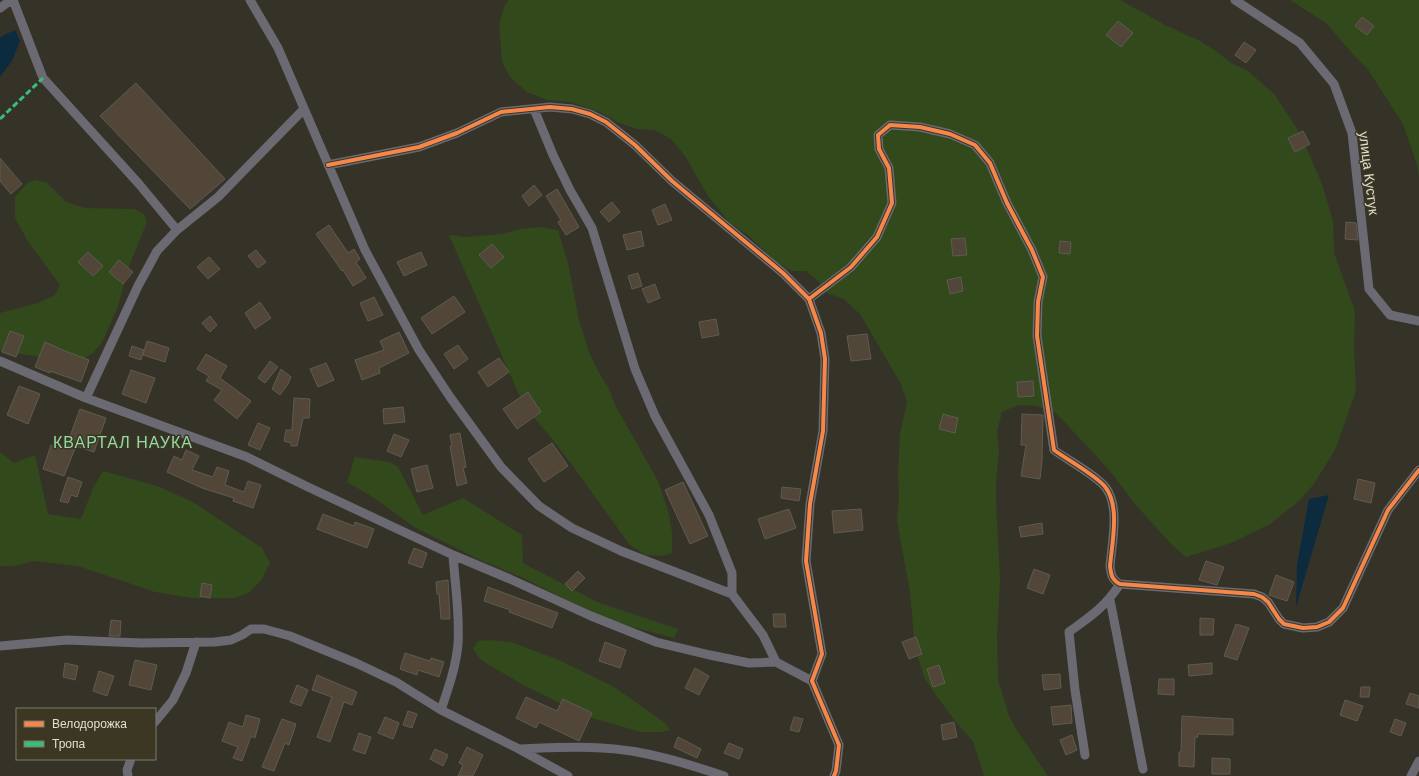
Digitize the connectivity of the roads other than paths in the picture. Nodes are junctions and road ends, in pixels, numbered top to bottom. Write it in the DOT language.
graph roads {
  1 [pos="12,0"];
  2 [pos="250,0"];
  3 [pos="1235,0"];
  4 [pos="0,8"];
  5 [pos="304,109"];
  6 [pos="534,109"];
  7 [pos="328,166"];
  8 [pos="177,230"];
  9 [pos="809,299"];
  10 [pos="1419,321"];
  11 [pos="0,361"];
  12 [pos="86,398"];
  13 [pos="1419,470"];
  14 [pos="453,555"];
  15 [pos="1120,584"];
  16 [pos="732,594"];
  17 [pos="1110,600"];
  18 [pos="196,642"];
  19 [pos="0,646"];
  20 [pos="776,662"];
  21 [pos="812,681"];
  22 [pos="441,710"];
  23 [pos="156,721"];
  24 [pos="519,749"];
  25 [pos="1085,755"];
  26 [pos="131,760"];
  27 [pos="1419,761"];
  28 [pos="1143,769"];
  29 [pos="128,776"];
  30 [pos="568,776"];
  31 [pos="724,776"];
  32 [pos="834,776"];
  33 [pos="1411,776"];
  1 -- 4 [label="street"];
  1 -- 8 [label="street"];
  2 -- 5 [label="street"];
  3 -- 10 [label="street, улица Кустук"];
  5 -- 7 [label="street"];
  5 -- 8 [label="street"];
  6 -- 7 [label="street"];
  6 -- 9 [label="street"];
  6 -- 16 [label="street"];
  7 -- 16 [label="street"];
  8 -- 12 [label="street"];
  9 -- 15 [label="street"];
  9 -- 21 [label="street"];
  11 -- 12 [label="street"];
  12 -- 14 [label="street"];
  13 -- 15 [label="street"];
  14 -- 20 [label="street"];
  14 -- 22 [label="street"];
  15 -- 17 [label="street"];
  16 -- 20 [label="street"];
  17 -- 25 [label="street"];
  17 -- 28 [label="street"];
  18 -- 19 [label="street"];
  18 -- 22 [label="street"];
  18 -- 23 [label="street"];
  20 -- 21 [label="street"];
  21 -- 32 [label="street"];
  22 -- 24 [label="street"];
  24 -- 30 [label="street"];
  24 -- 31 [label="street"];
  26 -- 29 [label="street"];
  27 -- 33 [label="street"];
}
